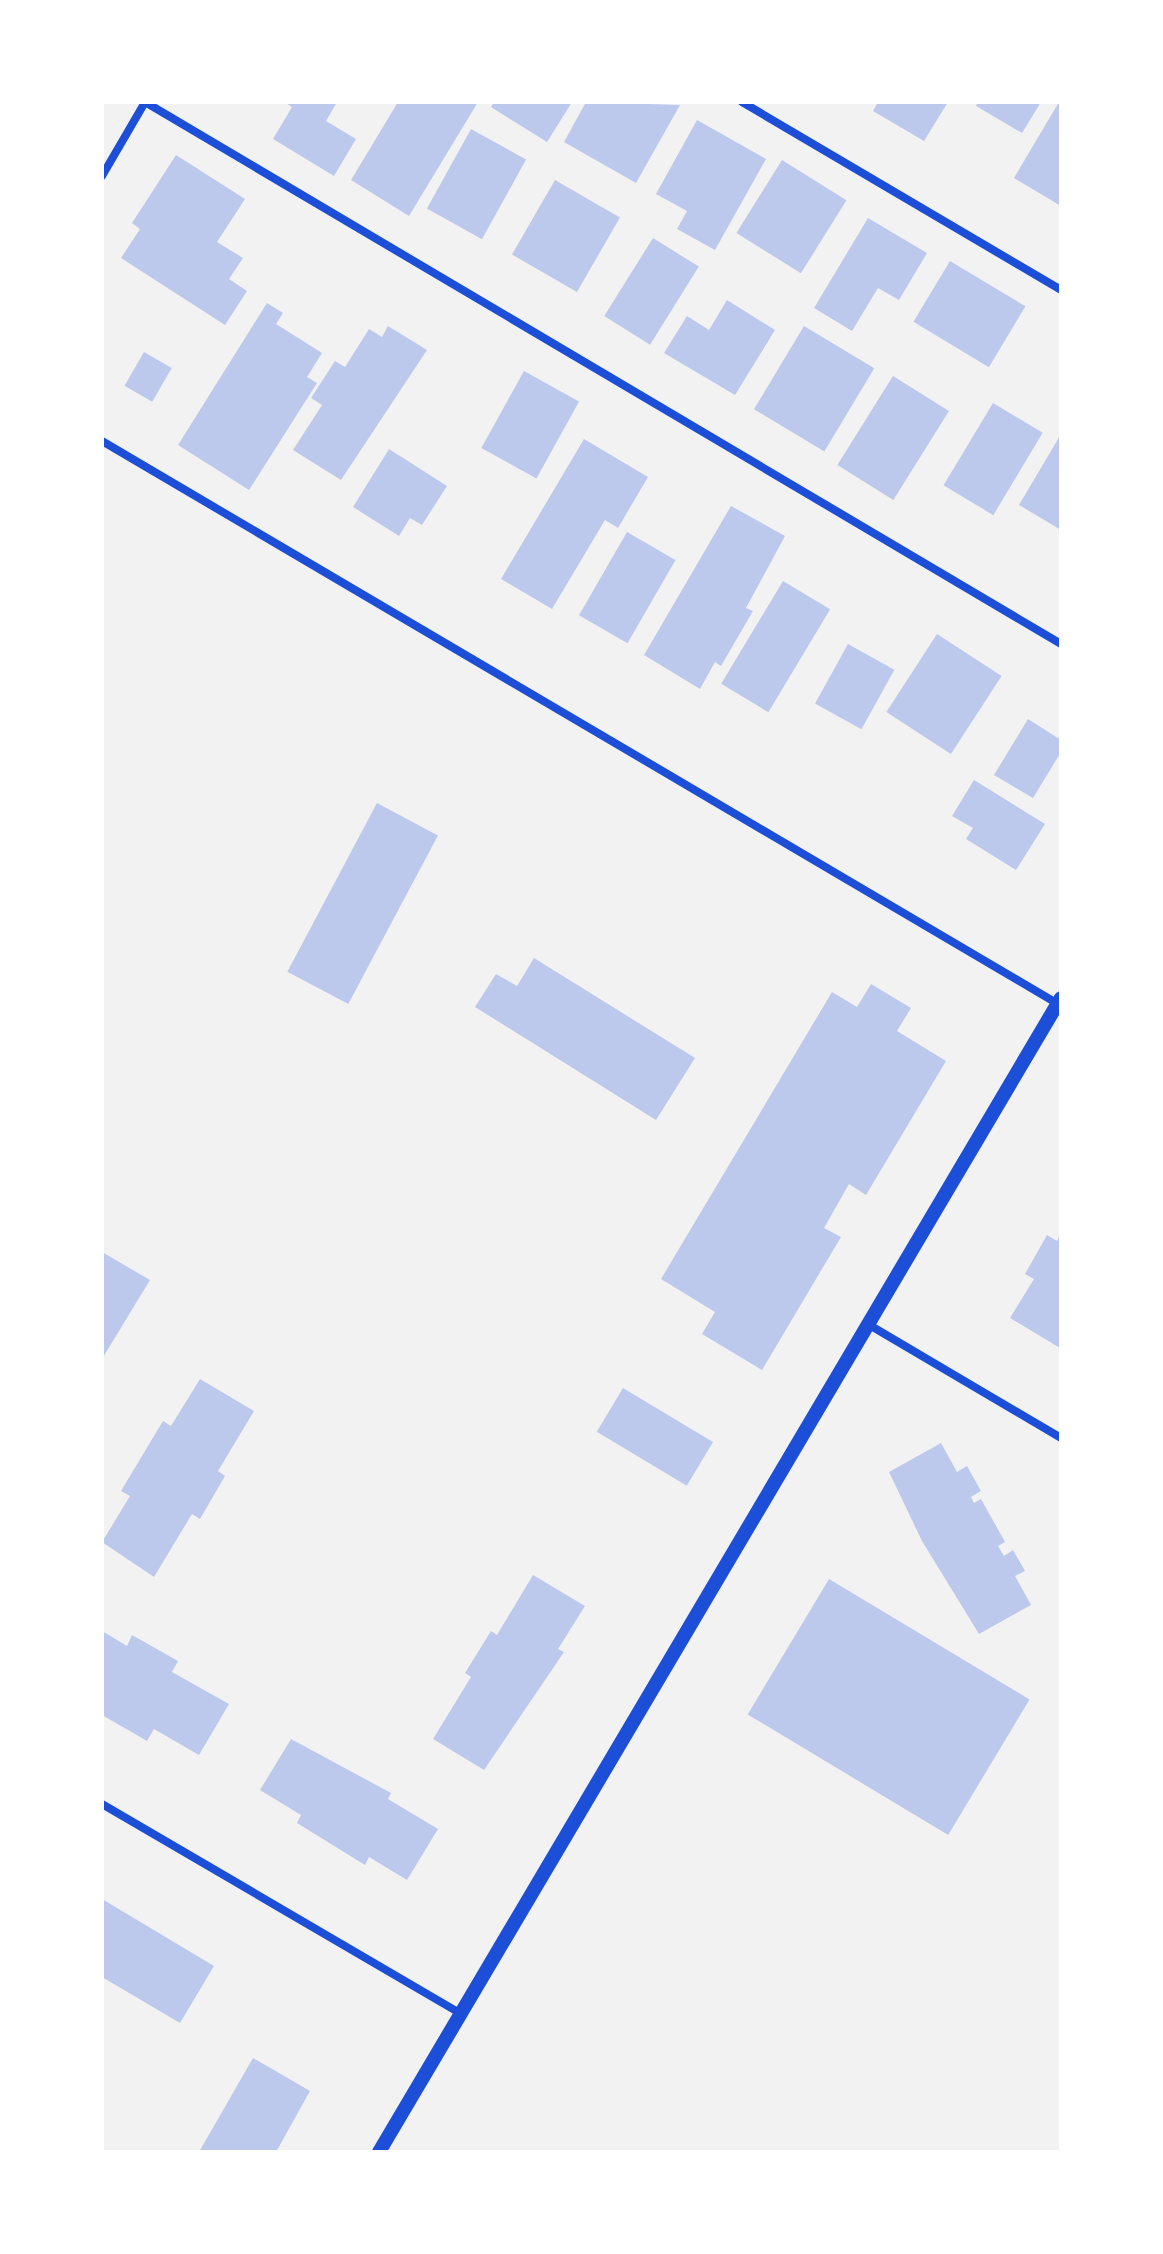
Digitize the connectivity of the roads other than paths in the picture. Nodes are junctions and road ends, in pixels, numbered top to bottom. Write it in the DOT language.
graph roads {
  1 [pos="145,102"];
  2 [pos="742,102"];
  3 [pos="102,176"];
  4 [pos="1061,290"];
  5 [pos="102,441"];
  6 [pos="1061,644"];
  7 [pos="1059,1001"];
  8 [pos="866,1323"];
  9 [pos="1061,1438"];
  10 [pos="102,1804"];
  11 [pos="461,2014"];
  12 [pos="379,2152"];
  1 -- 3 [label="street"];
  1 -- 6 [label="street"];
  2 -- 4 [label="street"];
  5 -- 7 [label="street"];
  7 -- 8 [label="street"];
  8 -- 9 [label="street"];
  8 -- 11 [label="street"];
  10 -- 11 [label="street"];
  11 -- 12 [label="street"];
}
